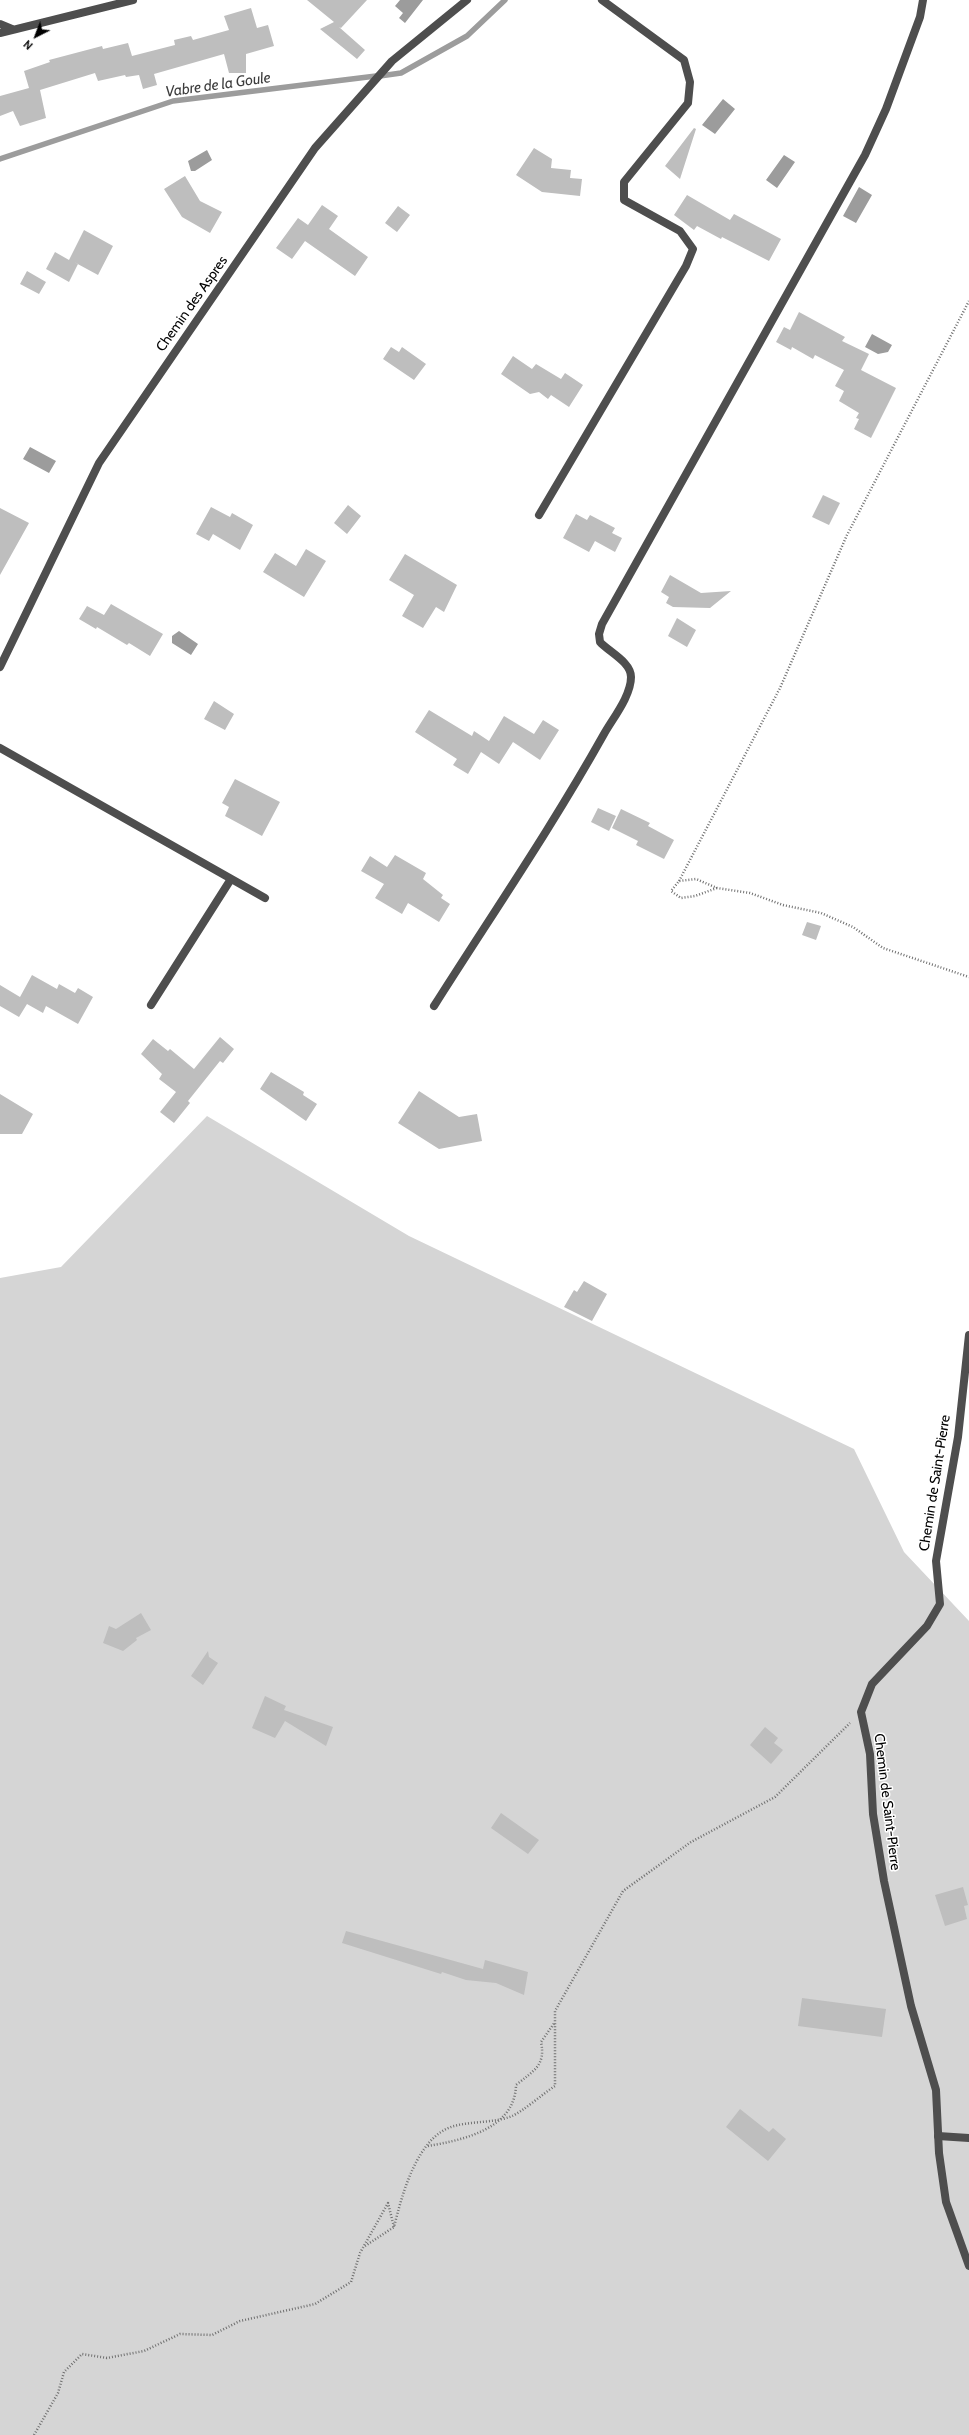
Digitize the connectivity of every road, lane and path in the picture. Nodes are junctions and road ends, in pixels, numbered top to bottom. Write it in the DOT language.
graph roads {
  1 [pos="133,0"];
  2 [pos="467,0"];
  3 [pos="602,0"];
  4 [pos="923,0"];
  5 [pos="0,24"];
  6 [pos="12,29"];
  7 [pos="0,33"];
  8 [pos="969,301"];
  9 [pos="539,515"];
  10 [pos="0,667"];
  11 [pos="0,748"];
  12 [pos="231,879"];
  13 [pos="679,882"];
  14 [pos="717,888"];
  15 [pos="265,898"];
  16 [pos="969,977"];
  17 [pos="151,1005"];
  18 [pos="434,1006"];
  19 [pos="969,1335"];
  20 [pos="862,1712"];
  21 [pos="555,2022"];
  22 [pos="503,2117"];
  23 [pos="938,2136"];
  24 [pos="969,2138"];
  25 [pos="428,2146"];
  26 [pos="394,2227"];
  27 [pos="364,2246"];
  28 [pos="969,2266"];
  29 [pos="34,2435"];
  1 -- 6 [label="street"];
  2 -- 10 [label="street, Chemin des Aspres"];
  3 -- 9 [label="street"];
  4 -- 18 [label="street"];
  5 -- 6 [label="street"];
  6 -- 7 [label="street"];
  8 -- 13 [label="path"];
  11 -- 12 [label="street"];
  12 -- 15 [label="street"];
  12 -- 17 [label="street"];
  13 -- 14 [label="path"];
  13 -- 14 [label="path"];
  14 -- 16 [label="path"];
  19 -- 20 [label="street, Chemin de Saint-Pierre"];
  20 -- 21 [label="path"];
  20 -- 23 [label="street, Chemin de Saint-Pierre"];
  21 -- 22 [label="path"];
  21 -- 22 [label="path"];
  22 -- 25 [label="path"];
  22 -- 25 [label="path"];
  23 -- 24 [label="street"];
  23 -- 28 [label="street, Chemin de Saint-Pierre"];
  25 -- 26 [label="path"];
  26 -- 27 [label="path"];
  26 -- 27 [label="path"];
  27 -- 29 [label="path"];
}
